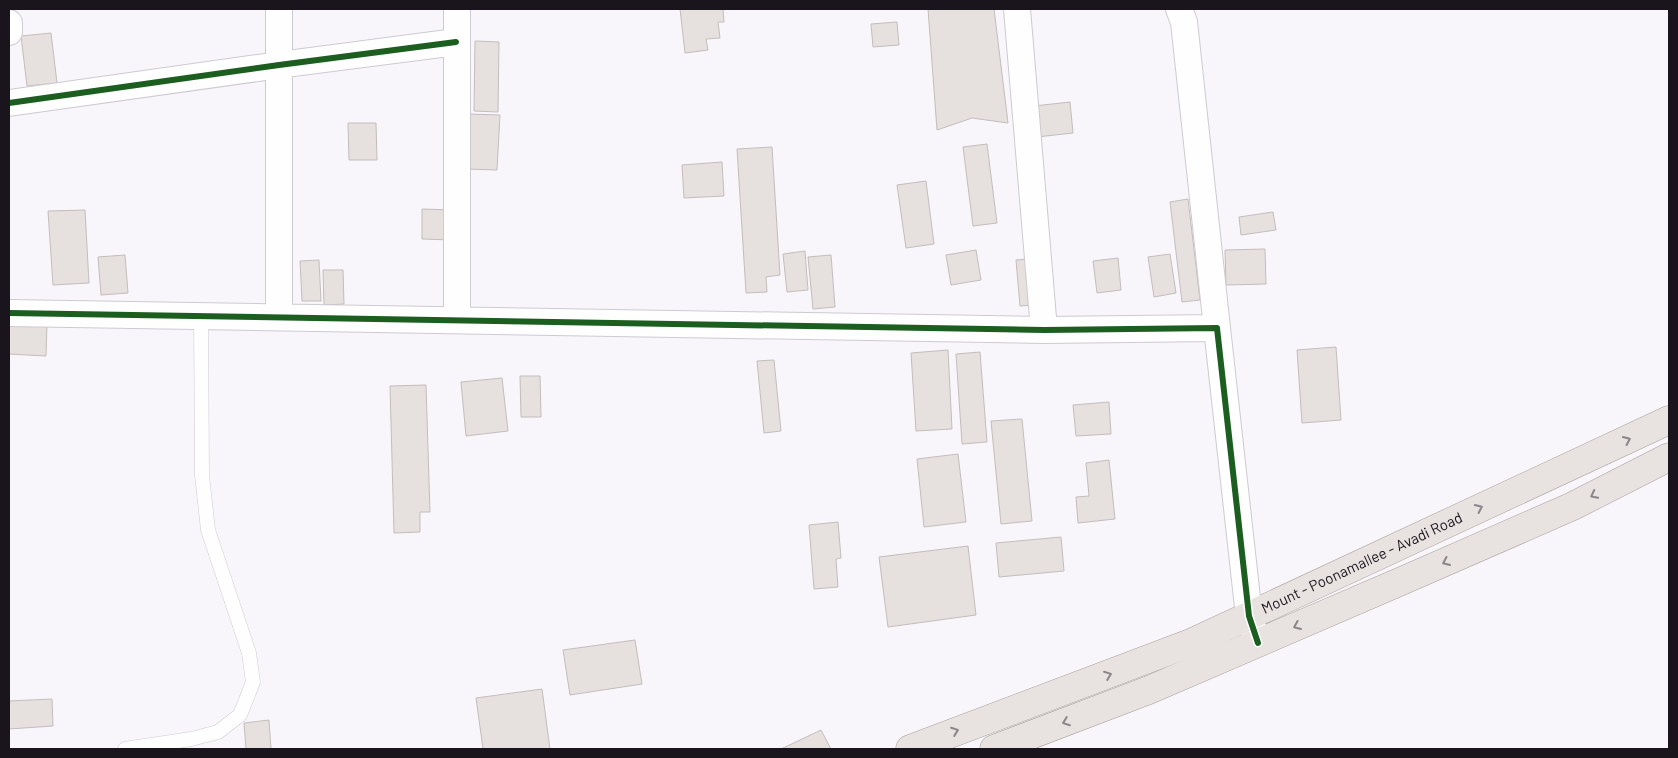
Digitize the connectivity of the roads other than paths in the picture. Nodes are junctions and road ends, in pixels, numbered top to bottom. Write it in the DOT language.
graph roads {
  1 [pos="279,9"];
  2 [pos="457,9"];
  3 [pos="1017,9"];
  4 [pos="1179,9"];
  5 [pos="9,22"];
  6 [pos="9,32"];
  7 [pos="456,42"];
  8 [pos="279,64"];
  9 [pos="9,103"];
  10 [pos="9,313"];
  11 [pos="201,315"];
  12 [pos="279,316"];
  13 [pos="457,320"];
  14 [pos="1216,328"];
  15 [pos="1044,330"];
  16 [pos="1669,420"];
  17 [pos="1669,458"];
  18 [pos="1249,616"];
  19 [pos="1258,643"];
  20 [pos="125,749"];
  21 [pos="910,749"];
  22 [pos="994,749"];
  1 -- 8 [label="street"];
  2 -- 7 [label="street"];
  3 -- 15 [label="street"];
  4 -- 14 [label="street"];
  5 -- 6 [label="street"];
  7 -- 8 [label="street"];
  7 -- 13 [label="street"];
  8 -- 9 [label="street"];
  8 -- 12 [label="street"];
  10 -- 11 [label="street"];
  11 -- 12 [label="street"];
  11 -- 20 [label="lane"];
  12 -- 13 [label="street"];
  13 -- 15 [label="street"];
  14 -- 15 [label="street"];
  14 -- 18 [label="street"];
  18 -- 16 [label="main road, Mount - Poonamallee - Avadi Road, one-way"];
  17 -- 19 [label="main road, Mount - Poonamallee - Avadi Road, one-way"];
  18 -- 19 [label="street"];
  21 -- 18 [label="main road, Mount - Poonamallee - Avadi Road, one-way"];
  19 -- 22 [label="main road, Mount - Poonamallee - Avadi Road, one-way"];
}
